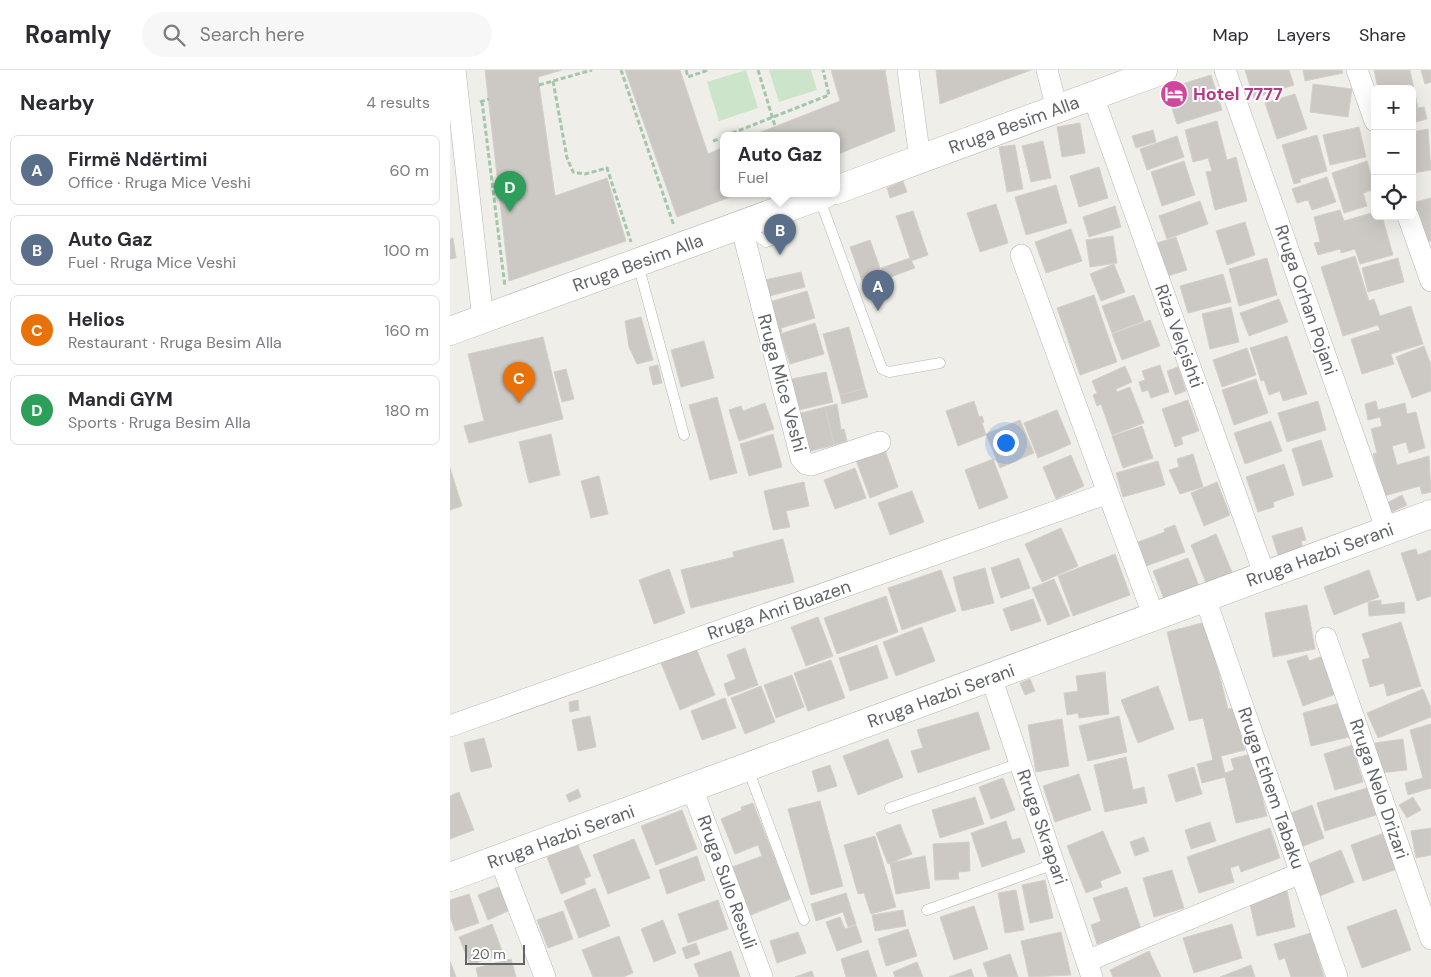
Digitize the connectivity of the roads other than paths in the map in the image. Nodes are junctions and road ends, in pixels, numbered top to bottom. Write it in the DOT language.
graph roads {
  1 [pos="454,70"];
  2 [pos="908,70"];
  3 [pos="1047,70"];
  4 [pos="1163,70"];
  5 [pos="1226,70"];
  6 [pos="1357,70"];
  7 [pos="1093,96"];
  8 [pos="1057,109"];
  9 [pos="1371,109"];
  10 [pos="457,145"];
  11 [pos="920,159"];
  12 [pos="840,188"];
  13 [pos="817,197"];
  14 [pos="828,197"];
  15 [pos="1409,220"];
  16 [pos="741,225"];
  17 [pos="635,254"];
  18 [pos="1021,255"];
  19 [pos="1431,281"];
  20 [pos="483,320"];
  21 [pos="450,332"];
  22 [pos="940,363"];
  23 [pos="684,435"];
  24 [pos="880,442"];
  25 [pos="1108,494"];
  26 [pos="1431,514"];
  27 [pos="1387,531"];
  28 [pos="1264,576"];
  29 [pos="1205,598"];
  30 [pos="1154,617"];
  31 [pos="1326,638"];
  32 [pos="991,677"];
  33 [pos="450,726"];
  34 [pos="1020,763"];
  35 [pos="747,768"];
  36 [pos="692,788"];
  37 [pos="890,808"];
  38 [pos="500,859"];
  39 [pos="1054,864"];
  40 [pos="1301,874"];
  41 [pos="450,878"];
  42 [pos="927,910"];
  43 [pos="804,920"];
  44 [pos="1431,939"];
  45 [pos="1090,969"];
  46 [pos="545,977"];
  47 [pos="762,977"];
  48 [pos="1337,977"];
  1 -- 10 [label="street"];
  2 -- 11 [label="street"];
  3 -- 8 [label="street"];
  4 -- 7 [label="street, Rruga Besim Alla"];
  5 -- 27 [label="street, Rruga Orhan Pojani"];
  6 -- 9 [label="street"];
  7 -- 8 [label="street, Rruga Besim Alla"];
  7 -- 28 [label="street, Riza Velçishti"];
  8 -- 11 [label="street, Rruga Besim Alla"];
  10 -- 20 [label="street"];
  11 -- 12 [label="street, Rruga Besim Alla"];
  13 -- 16 [label="street, Rruga Besim Alla"];
  14 -- 22 [label="lane"];
  15 -- 19 [label="street"];
  16 -- 17 [label="street, Rruga Besim Alla"];
  16 -- 24 [label="street, Rruga Mice Veshi"];
  17 -- 20 [label="street, Rruga Besim Alla"];
  17 -- 23 [label="lane"];
  18 -- 25 [label="street"];
  20 -- 21 [label="street, Rruga Besim Alla"];
  25 -- 30 [label="street"];
  25 -- 33 [label="street, Rruga Anri Buazen"];
  26 -- 27 [label="street, Rruga Hazbi Serani"];
  27 -- 28 [label="street, Rruga Hazbi Serani"];
  28 -- 29 [label="street, Rruga Hazbi Serani"];
  29 -- 30 [label="street, Rruga Hazbi Serani"];
  29 -- 40 [label="street, Rruga Ethem Tabaku"];
  30 -- 32 [label="street, Rruga Hazbi Serani"];
  31 -- 44 [label="street, Rruga Nelo Drizari"];
  32 -- 34 [label="street, Rruga Skrapari"];
  32 -- 35 [label="street, Rruga Hazbi Serani"];
  34 -- 37 [label="lane"];
  34 -- 39 [label="street, Rruga Skrapari"];
  35 -- 36 [label="street, Rruga Hazbi Serani"];
  35 -- 43 [label="lane"];
  36 -- 38 [label="street, Rruga Hazbi Serani"];
  36 -- 47 [label="street, Rruga Sulo Resuli"];
  38 -- 41 [label="street, Rruga Hazbi Serani"];
  38 -- 46 [label="street"];
  39 -- 42 [label="lane"];
  39 -- 45 [label="street, Rruga Skrapari"];
  40 -- 45 [label="street"];
  40 -- 48 [label="street, Rruga Ethem Tabaku"];
}
